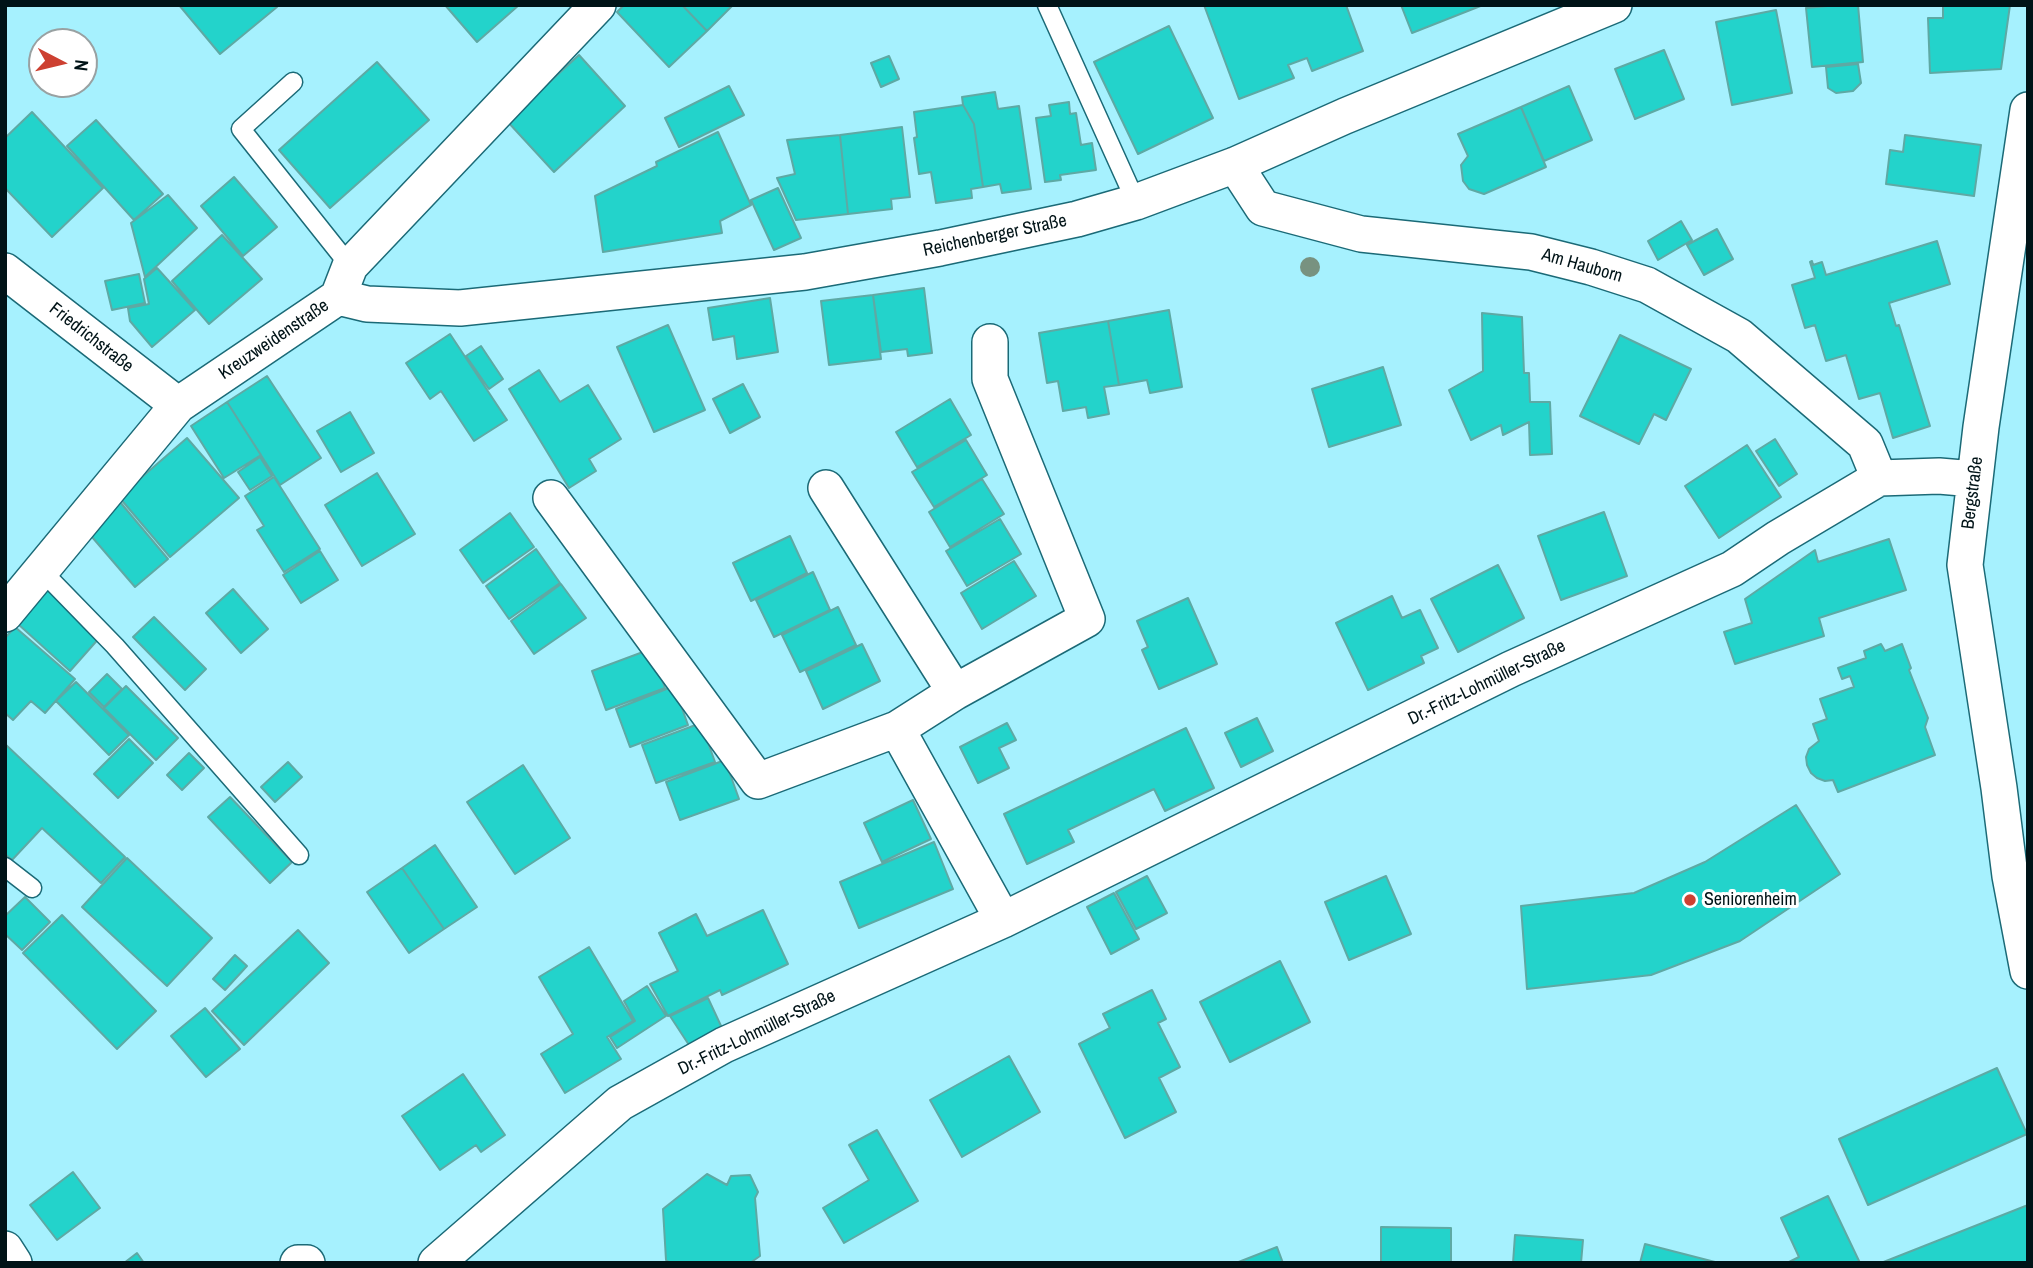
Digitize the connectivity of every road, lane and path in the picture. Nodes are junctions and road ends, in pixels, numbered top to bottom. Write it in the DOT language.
graph roads {
  1 [pos="598,5"];
  2 [pos="1047,5"];
  3 [pos="1614,5"];
  4 [pos="293,82"];
  5 [pos="2028,110"];
  6 [pos="1235,165"];
  7 [pos="1136,202"];
  8 [pos="5,271"];
  9 [pos="344,281"];
  10 [pos="990,342"];
  11 [pos="178,405"];
  12 [pos="1879,478"];
  13 [pos="1974,479"];
  14 [pos="826,488"];
  15 [pos="551,498"];
  16 [pos="41,570"];
  17 [pos="5,614"];
  18 [pos="955,692"];
  19 [pos="897,729"];
  20 [pos="299,855"];
  21 [pos="5,867"];
  22 [pos="2019,875"];
  23 [pos="32,888"];
  24 [pos="1003,920"];
  25 [pos="2028,971"];
  26 [pos="5,1249"];
  27 [pos="14,1263"];
  28 [pos="298,1263"];
  29 [pos="307,1263"];
  30 [pos="436,1263"];
  1 -- 9 [label="street, Kreuzweidenstraße"];
  2 -- 7 [label="lane"];
  3 -- 6 [label="street, Reichenberger Straße"];
  4 -- 9 [label="lane"];
  5 -- 13 [label="street, Bergstraße"];
  6 -- 7 [label="street, Reichenberger Straße"];
  6 -- 12 [label="street, Am Hauborn"];
  7 -- 9 [label="street, Reichenberger Straße"];
  8 -- 11 [label="street, Friedrichstraße"];
  9 -- 11 [label="street, Kreuzweidenstraße"];
  10 -- 18 [label="street"];
  11 -- 16 [label="street, Kreuzweidenstraße"];
  12 -- 13 [label="street, Dr.-Fritz-Lohmüller-Straße"];
  12 -- 24 [label="street, Dr.-Fritz-Lohmüller-Straße"];
  13 -- 22 [label="street, Bergstraße"];
  14 -- 18 [label="street"];
  15 -- 19 [label="street"];
  16 -- 17 [label="street, Kreuzweidenstraße"];
  16 -- 20 [label="lane"];
  18 -- 19 [label="street"];
  19 -- 24 [label="street"];
  21 -- 23 [label="lane"];
  22 -- 25 [label="street, Bergstraße"];
  24 -- 30 [label="street, Dr.-Fritz-Lohmüller-Straße"];
  26 -- 27 [label="street"];
  28 -- 29 [label="street"];
}
